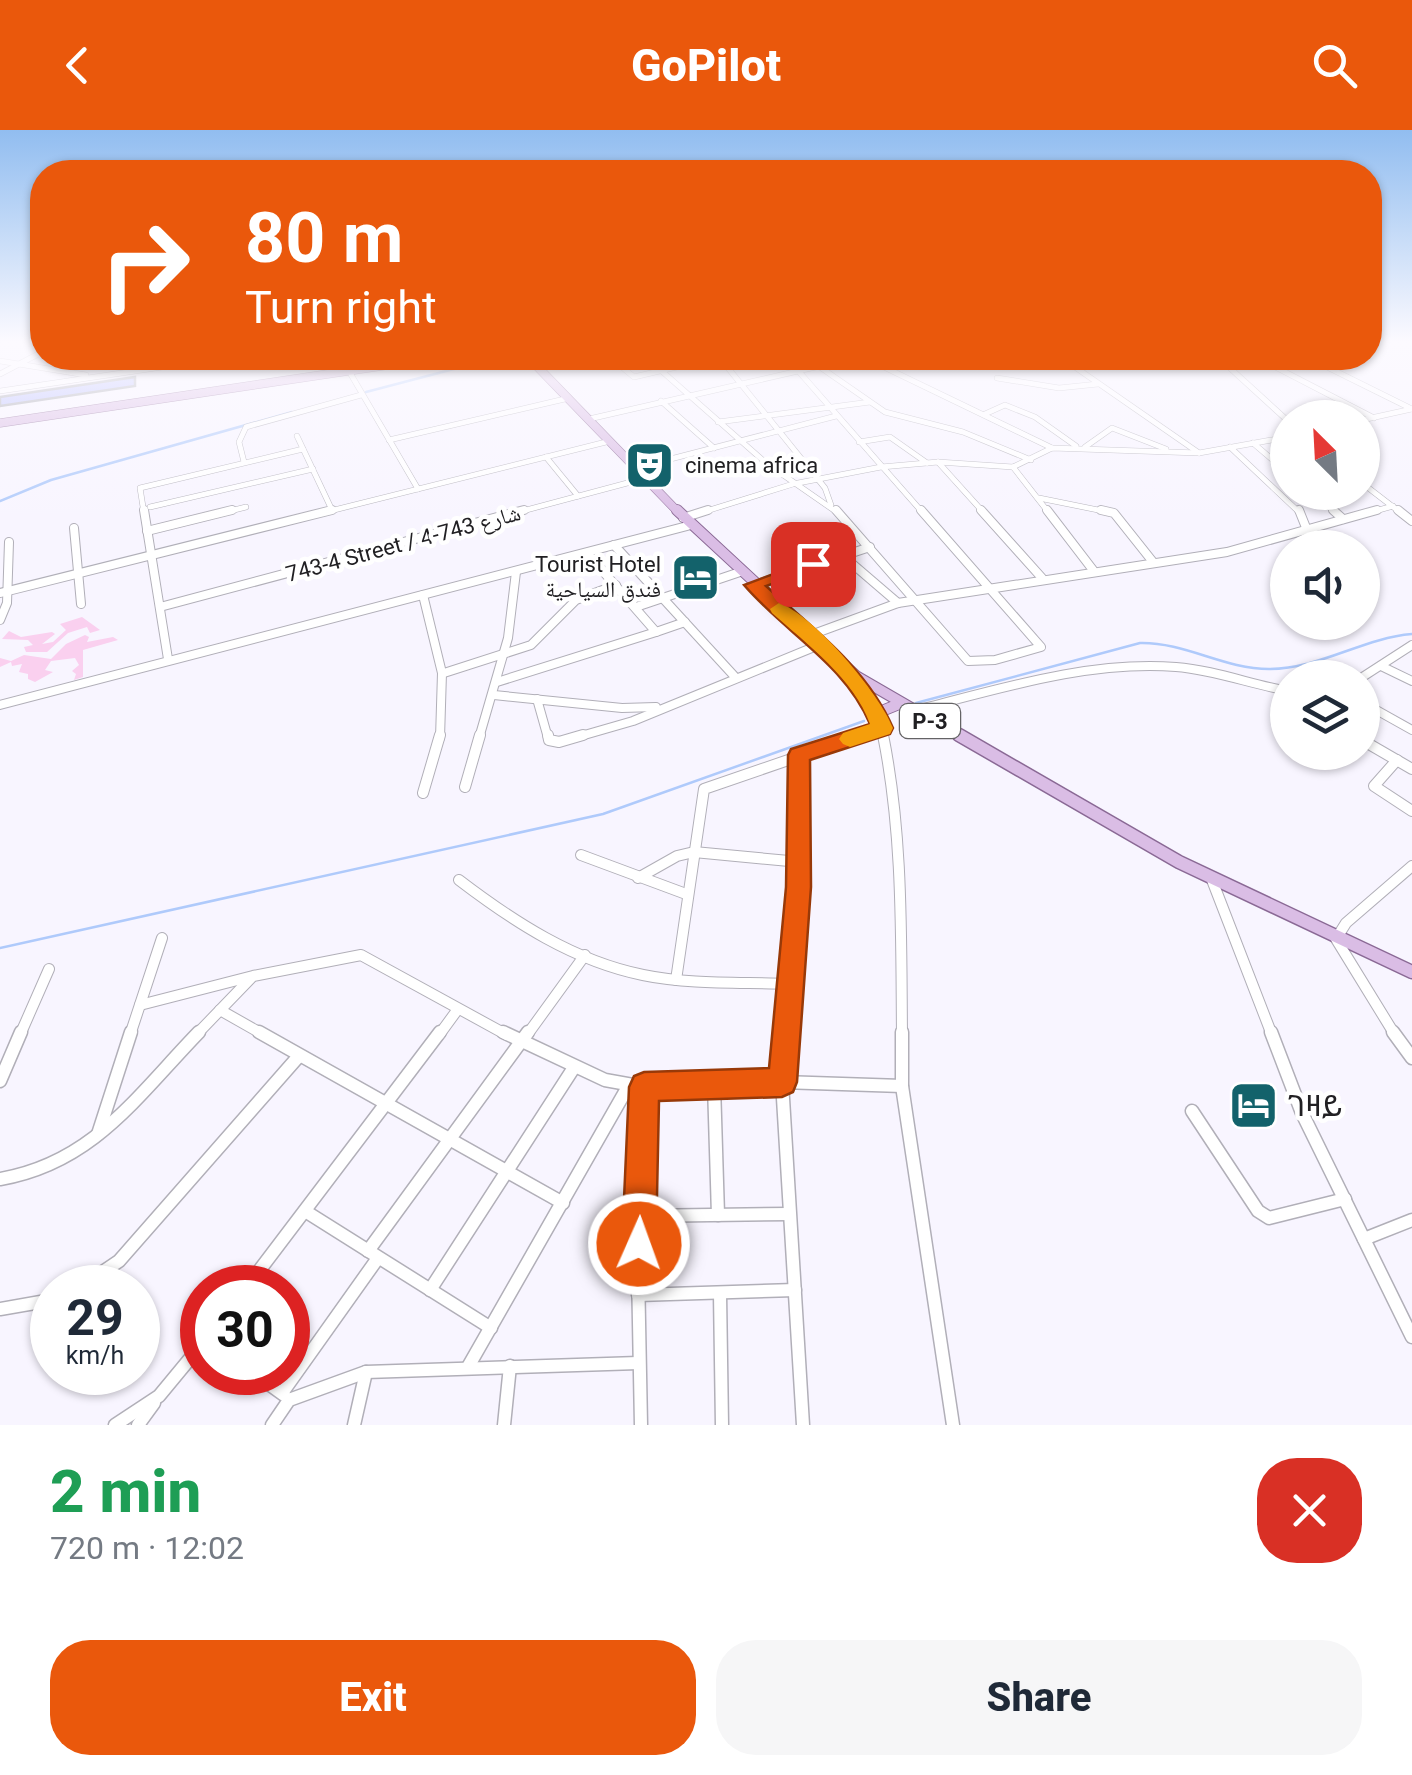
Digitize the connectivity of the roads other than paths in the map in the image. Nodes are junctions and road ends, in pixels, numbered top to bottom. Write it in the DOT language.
graph roads {
  1 [pos="126,401"];
  2 [pos="338,401"];
  3 [pos="365,401"];
  4 [pos="554,401"];
  5 [pos="572,401"];
  6 [pos="695,401"];
  7 [pos="756,401"];
  8 [pos="824,401"];
  9 [pos="958,401"];
  10 [pos="1125,401"];
  11 [pos="661,402"];
  12 [pos="870,402"];
  13 [pos="830,408"];
  14 [pos="1412,409"];
  15 [pos="985,414"];
  16 [pos="768,416"];
  17 [pos="836,416"];
  18 [pos="1035,417"];
  19 [pos="1380,417"];
  20 [pos="589,418"];
  21 [pos="0,421"];
  22 [pos="718,422"];
  23 [pos="1010,426"];
  24 [pos="780,430"];
  25 [pos="297,436"];
  26 [pos="389,440"];
  27 [pos="1270,440"];
  28 [pos="610,441"];
  29 [pos="740,442"];
  30 [pos="860,442"];
  31 [pos="1253,443"];
  32 [pos="1082,447"];
  33 [pos="1230,447"];
  34 [pos="714,448"];
  35 [pos="1052,448"];
  36 [pos="303,449"];
  37 [pos="1174,452"];
  38 [pos="1199,452"];
  39 [pos="546,457"];
  40 [pos="1270,458"];
  41 [pos="1031,460"];
  42 [pos="244,462"];
  43 [pos="927,462"];
  44 [pos="938,462"];
  45 [pos="881,467"];
  46 [pos="1013,467"];
  47 [pos="636,468"];
  48 [pos="313,470"];
  49 [pos="1270,475"];
  50 [pos="1263,476"];
  51 [pos="646,478"];
  52 [pos="818,478"];
  53 [pos="793,484"];
  54 [pos="418,489"];
  55 [pos="578,496"];
  56 [pos="1380,496"];
  57 [pos="1038,498"];
  58 [pos="832,505"];
  59 [pos="1393,506"];
  60 [pos="150,507"];
  61 [pos="246,507"];
  62 [pos="332,510"];
  63 [pos="1332,510"];
  64 [pos="1343,519"];
  65 [pos="1412,521"];
  66 [pos="687,522"];
  67 [pos="74,528"];
  68 [pos="1306,530"];
  69 [pos="147,531"];
  70 [pos="1270,540"];
  71 [pos="9,542"];
  72 [pos="614,545"];
  73 [pos="870,547"];
  74 [pos="587,553"];
  75 [pos="152,555"];
  76 [pos="842,555"];
  77 [pos="1153,562"];
  78 [pos="1094,570"];
  79 [pos="516,572"];
  80 [pos="740,572"];
  81 [pos="79,573"];
  82 [pos="1042,578"];
  83 [pos="616,585"];
  84 [pos="754,585"];
  85 [pos="986,588"];
  86 [pos="4,592"];
  87 [pos="424,595"];
  88 [pos="664,598"];
  89 [pos="916,600"];
  90 [pos="898,603"];
  91 [pos="80,604"];
  92 [pos="160,607"];
  93 [pos="636,607"];
  94 [pos="0,620"];
  95 [pos="685,622"];
  96 [pos="656,632"];
  97 [pos="808,636"];
  98 [pos="819,645"];
  99 [pos="1412,645"];
  100 [pos="503,657"];
  101 [pos="168,659"];
  102 [pos="840,663"];
  103 [pos="1381,666"];
  104 [pos="444,673"];
  105 [pos="736,678"];
  106 [pos="1412,681"];
  107 [pos="497,682"];
  108 [pos="1270,688"];
  109 [pos="494,695"];
  110 [pos="537,699"];
  111 [pos="899,704"];
  112 [pos="0,705"];
  113 [pos="664,706"];
  114 [pos="912,711"];
  115 [pos="1380,712"];
  116 [pos="877,713"];
  117 [pos="882,728"];
  118 [pos="1412,730"];
  119 [pos="1380,750"];
  120 [pos="799,755"];
  121 [pos="1397,760"];
  122 [pos="1412,769"];
  123 [pos="464,786"];
  124 [pos="423,793"];
  125 [pos="1412,811"];
  126 [pos="694,852"];
  127 [pos="581,855"];
  128 [pos="800,862"];
  129 [pos="1412,866"];
  130 [pos="638,878"];
  131 [pos="459,880"];
  132 [pos="1212,880"];
  133 [pos="686,894"];
  134 [pos="162,938"];
  135 [pos="1336,939"];
  136 [pos="585,955"];
  137 [pos="49,968"];
  138 [pos="1412,972"];
  139 [pos="252,976"];
  140 [pos="676,980"];
  141 [pos="790,984"];
  142 [pos="140,1005"];
  143 [pos="458,1009"];
  144 [pos="220,1010"];
  145 [pos="522,1041"];
  146 [pos="298,1057"];
  147 [pos="1412,1058"];
  148 [pos="573,1069"];
  149 [pos="0,1081"];
  150 [pos="782,1082"];
  151 [pos="629,1085"];
  152 [pos="714,1086"];
  153 [pos="902,1086"];
  154 [pos="644,1087"];
  155 [pos="385,1104"];
  156 [pos="1192,1111"];
  157 [pos="97,1136"];
  158 [pos="449,1141"];
  159 [pos="504,1172"];
  160 [pos="0,1179"];
  161 [pos="1344,1199"];
  162 [pos="563,1204"];
  163 [pos="305,1211"];
  164 [pos="789,1214"];
  165 [pos="718,1215"];
  166 [pos="640,1216"];
  167 [pos="1412,1220"];
  168 [pos="1364,1239"];
  169 [pos="373,1254"];
  170 [pos="112,1265"];
  171 [pos="264,1265"];
  172 [pos="430,1290"];
  173 [pos="795,1290"];
  174 [pos="720,1294"];
  175 [pos="638,1295"];
  176 [pos="30,1306"];
  177 [pos="0,1309"];
  178 [pos="491,1328"];
  179 [pos="1412,1337"];
  180 [pos="638,1363"];
  181 [pos="510,1366"];
  182 [pos="468,1367"];
  183 [pos="180,1371"];
  184 [pos="366,1372"];
  185 [pos="283,1395"];
  186 [pos="159,1396"];
  187 [pos="286,1397"];
  188 [pos="116,1425"];
  189 [pos="138,1425"];
  190 [pos="272,1425"];
  191 [pos="354,1425"];
  192 [pos="504,1425"];
  193 [pos="640,1425"];
  194 [pos="722,1425"];
  195 [pos="803,1425"];
  196 [pos="954,1425"];
  1 -- 21 [label="main road"];
  2 -- 42 [label="street"];
  3 -- 26 [label="street"];
  4 -- 26 [label="street"];
  5 -- 20 [label="main road, P-3"];
  6 -- 22 [label="street"];
  7 -- 16 [label="street"];
  8 -- 13 [label="street"];
  9 -- 15 [label="street"];
  10 -- 38 [label="street"];
  11 -- 20 [label="street"];
  11 -- 34 [label="street"];
  12 -- 13 [label="street"];
  12 -- 41 [label="street"];
  13 -- 16 [label="street"];
  13 -- 17 [label="street"];
  14 -- 19 [label="street"];
  15 -- 18 [label="street"];
  15 -- 23 [label="street"];
  16 -- 22 [label="street"];
  16 -- 24 [label="street"];
  17 -- 24 [label="street"];
  17 -- 30 [label="street"];
  18 -- 23 [label="street"];
  18 -- 32 [label="street"];
  20 -- 28 [label="main road, P-3"];
  22 -- 29 [label="street"];
  23 -- 35 [label="street"];
  24 -- 29 [label="street"];
  24 -- 52 [label="street"];
  25 -- 36 [label="street"];
  26 -- 54 [label="street"];
  27 -- 31 [label="street"];
  28 -- 39 [label="street"];
  28 -- 47 [label="main road, P-3"];
  29 -- 34 [label="street"];
  29 -- 53 [label="street"];
  30 -- 43 [label="street"];
  30 -- 45 [label="street"];
  31 -- 33 [label="street"];
  31 -- 40 [label="street"];
  32 -- 35 [label="street"];
  32 -- 37 [label="street"];
  32 -- 37 [label="street"];
  33 -- 38 [label="street"];
  33 -- 50 [label="street"];
  34 -- 47 [label="street"];
  35 -- 41 [label="street"];
  36 -- 42 [label="street"];
  36 -- 48 [label="street"];
  37 -- 38 [label="street"];
  39 -- 54 [label="street"];
  39 -- 55 [label="street"];
  41 -- 46 [label="street"];
  42 -- 69 [label="street"];
  43 -- 44 [label="street"];
  43 -- 45 [label="street"];
  44 -- 46 [label="street"];
  44 -- 82 [label="street"];
  45 -- 52 [label="street"];
  45 -- 85 [label="street"];
  46 -- 57 [label="street"];
  47 -- 51 [label="main road, P-3"];
  48 -- 60 [label="street"];
  48 -- 62 [label="street"];
  49 -- 50 [label="street"];
  50 -- 68 [label="street"];
  51 -- 55 [label="street, 743-4 Street / شارع 743-4"];
  51 -- 66 [label="main road, P-3"];
  52 -- 53 [label="street"];
  52 -- 58 [label="street"];
  53 -- 58 [label="street"];
  53 -- 66 [label="street"];
  54 -- 62 [label="street"];
  55 -- 92 [label="street, 743-4 Street / شارع 743-4"];
  56 -- 59 [label="street"];
  57 -- 77 [label="street"];
  57 -- 78 [label="street"];
  58 -- 73 [label="street"];
  59 -- 64 [label="street"];
  59 -- 65 [label="street"];
  61 -- 69 [label="street"];
  62 -- 75 [label="street"];
  63 -- 64 [label="street"];
  64 -- 68 [label="street"];
  66 -- 72 [label="street"];
  66 -- 80 [label="main road, P-3"];
  67 -- 81 [label="street"];
  69 -- 75 [label="street"];
  70 -- 77 [label="street"];
  71 -- 86 [label="street"];
  72 -- 74 [label="street"];
  72 -- 88 [label="street"];
  73 -- 76 [label="street"];
  73 -- 89 [label="street"];
  74 -- 79 [label="street"];
  74 -- 83 [label="street"];
  75 -- 81 [label="street"];
  75 -- 92 [label="street"];
  76 -- 84 [label="street"];
  76 -- 90 [label="street"];
  77 -- 78 [label="street"];
  78 -- 82 [label="street"];
  79 -- 87 [label="street"];
  79 -- 100 [label="street"];
  80 -- 84 [label="main road, P-3"];
  80 -- 88 [label="street"];
  81 -- 86 [label="street"];
  81 -- 91 [label="street"];
  82 -- 85 [label="street"];
  83 -- 93 [label="street"];
  83 -- 100 [label="street"];
  84 -- 97 [label="main road, P-3"];
  85 -- 89 [label="street"];
  85 -- 89 [label="street"];
  86 -- 94 [label="street"];
  87 -- 101 [label="street"];
  87 -- 104 [label="street"];
  88 -- 93 [label="street"];
  88 -- 95 [label="street"];
  89 -- 90 [label="street"];
  90 -- 97 [label="street"];
  92 -- 101 [label="street"];
  93 -- 96 [label="street"];
  95 -- 96 [label="street"];
  95 -- 105 [label="street"];
  96 -- 107 [label="street"];
  97 -- 98 [label="main road, P-3"];
  98 -- 102 [label="main road, P-3"];
  98 -- 105 [label="street"];
  99 -- 103 [label="street"];
  100 -- 104 [label="street"];
  100 -- 107 [label="street"];
  101 -- 112 [label="street"];
  102 -- 111 [label="main road, P-3"];
  102 -- 116 [label="street"];
  103 -- 106 [label="street"];
  104 -- 124 [label="street"];
  105 -- 113 [label="street"];
  107 -- 109 [label="street"];
  108 -- 114 [label="street"];
  109 -- 110 [label="street"];
  109 -- 123 [label="street"];
  110 -- 113 [label="street"];
  110 -- 113 [label="street"];
  111 -- 114 [label="main road, P-3"];
  111 -- 116 [label="main road"];
  114 -- 132 [label="main road, P-3"];
  115 -- 118 [label="street"];
  116 -- 117 [label="street"];
  117 -- 120 [label="street"];
  117 -- 153 [label="street"];
  119 -- 121 [label="street"];
  120 -- 126 [label="street"];
  120 -- 128 [label="street"];
  121 -- 122 [label="street"];
  121 -- 125 [label="street"];
  126 -- 128 [label="street"];
  126 -- 130 [label="street"];
  126 -- 133 [label="street"];
  127 -- 130 [label="street"];
  128 -- 141 [label="street"];
  129 -- 135 [label="street"];
  130 -- 133 [label="street"];
  131 -- 136 [label="street"];
  132 -- 135 [label="main road, P-3"];
  132 -- 161 [label="street"];
  133 -- 140 [label="street"];
  134 -- 142 [label="street"];
  135 -- 138 [label="main road, P-3"];
  135 -- 147 [label="street"];
  136 -- 140 [label="street"];
  136 -- 145 [label="street"];
  137 -- 149 [label="street"];
  139 -- 142 [label="street"];
  139 -- 143 [label="street"];
  139 -- 144 [label="street"];
  140 -- 141 [label="street"];
  141 -- 150 [label="street"];
  142 -- 157 [label="street"];
  143 -- 145 [label="street"];
  143 -- 155 [label="street"];
  144 -- 146 [label="street"];
  144 -- 157 [label="street"];
  145 -- 148 [label="street"];
  145 -- 158 [label="street"];
  146 -- 155 [label="street"];
  146 -- 170 [label="street"];
  148 -- 151 [label="street"];
  148 -- 159 [label="street"];
  150 -- 152 [label="street"];
  150 -- 153 [label="street"];
  150 -- 164 [label="street"];
  151 -- 154 [label="street"];
  151 -- 162 [label="street"];
  152 -- 154 [label="street"];
  152 -- 165 [label="street"];
  153 -- 196 [label="street"];
  154 -- 166 [label="street"];
  155 -- 158 [label="street"];
  155 -- 163 [label="street"];
  156 -- 161 [label="street"];
  157 -- 160 [label="street"];
  158 -- 159 [label="street"];
  158 -- 169 [label="street"];
  159 -- 162 [label="street"];
  159 -- 172 [label="street"];
  161 -- 168 [label="street"];
  162 -- 178 [label="street"];
  163 -- 169 [label="street"];
  163 -- 171 [label="street"];
  164 -- 165 [label="street"];
  164 -- 173 [label="street"];
  165 -- 166 [label="street"];
  166 -- 175 [label="street"];
  167 -- 168 [label="street"];
  168 -- 179 [label="street"];
  169 -- 172 [label="street"];
  169 -- 187 [label="street"];
  172 -- 178 [label="street"];
  173 -- 174 [label="street"];
  173 -- 195 [label="street"];
  174 -- 175 [label="street"];
  174 -- 194 [label="street"];
  175 -- 180 [label="street"];
  176 -- 177 [label="street"];
  178 -- 182 [label="street"];
  180 -- 181 [label="street"];
  180 -- 193 [label="street"];
  181 -- 182 [label="street"];
  181 -- 192 [label="street"];
  182 -- 184 [label="street"];
  183 -- 186 [label="street"];
  184 -- 187 [label="street"];
  184 -- 191 [label="street"];
  185 -- 187 [label="street"];
  186 -- 188 [label="street"];
  186 -- 189 [label="street"];
  187 -- 190 [label="street"];
}
